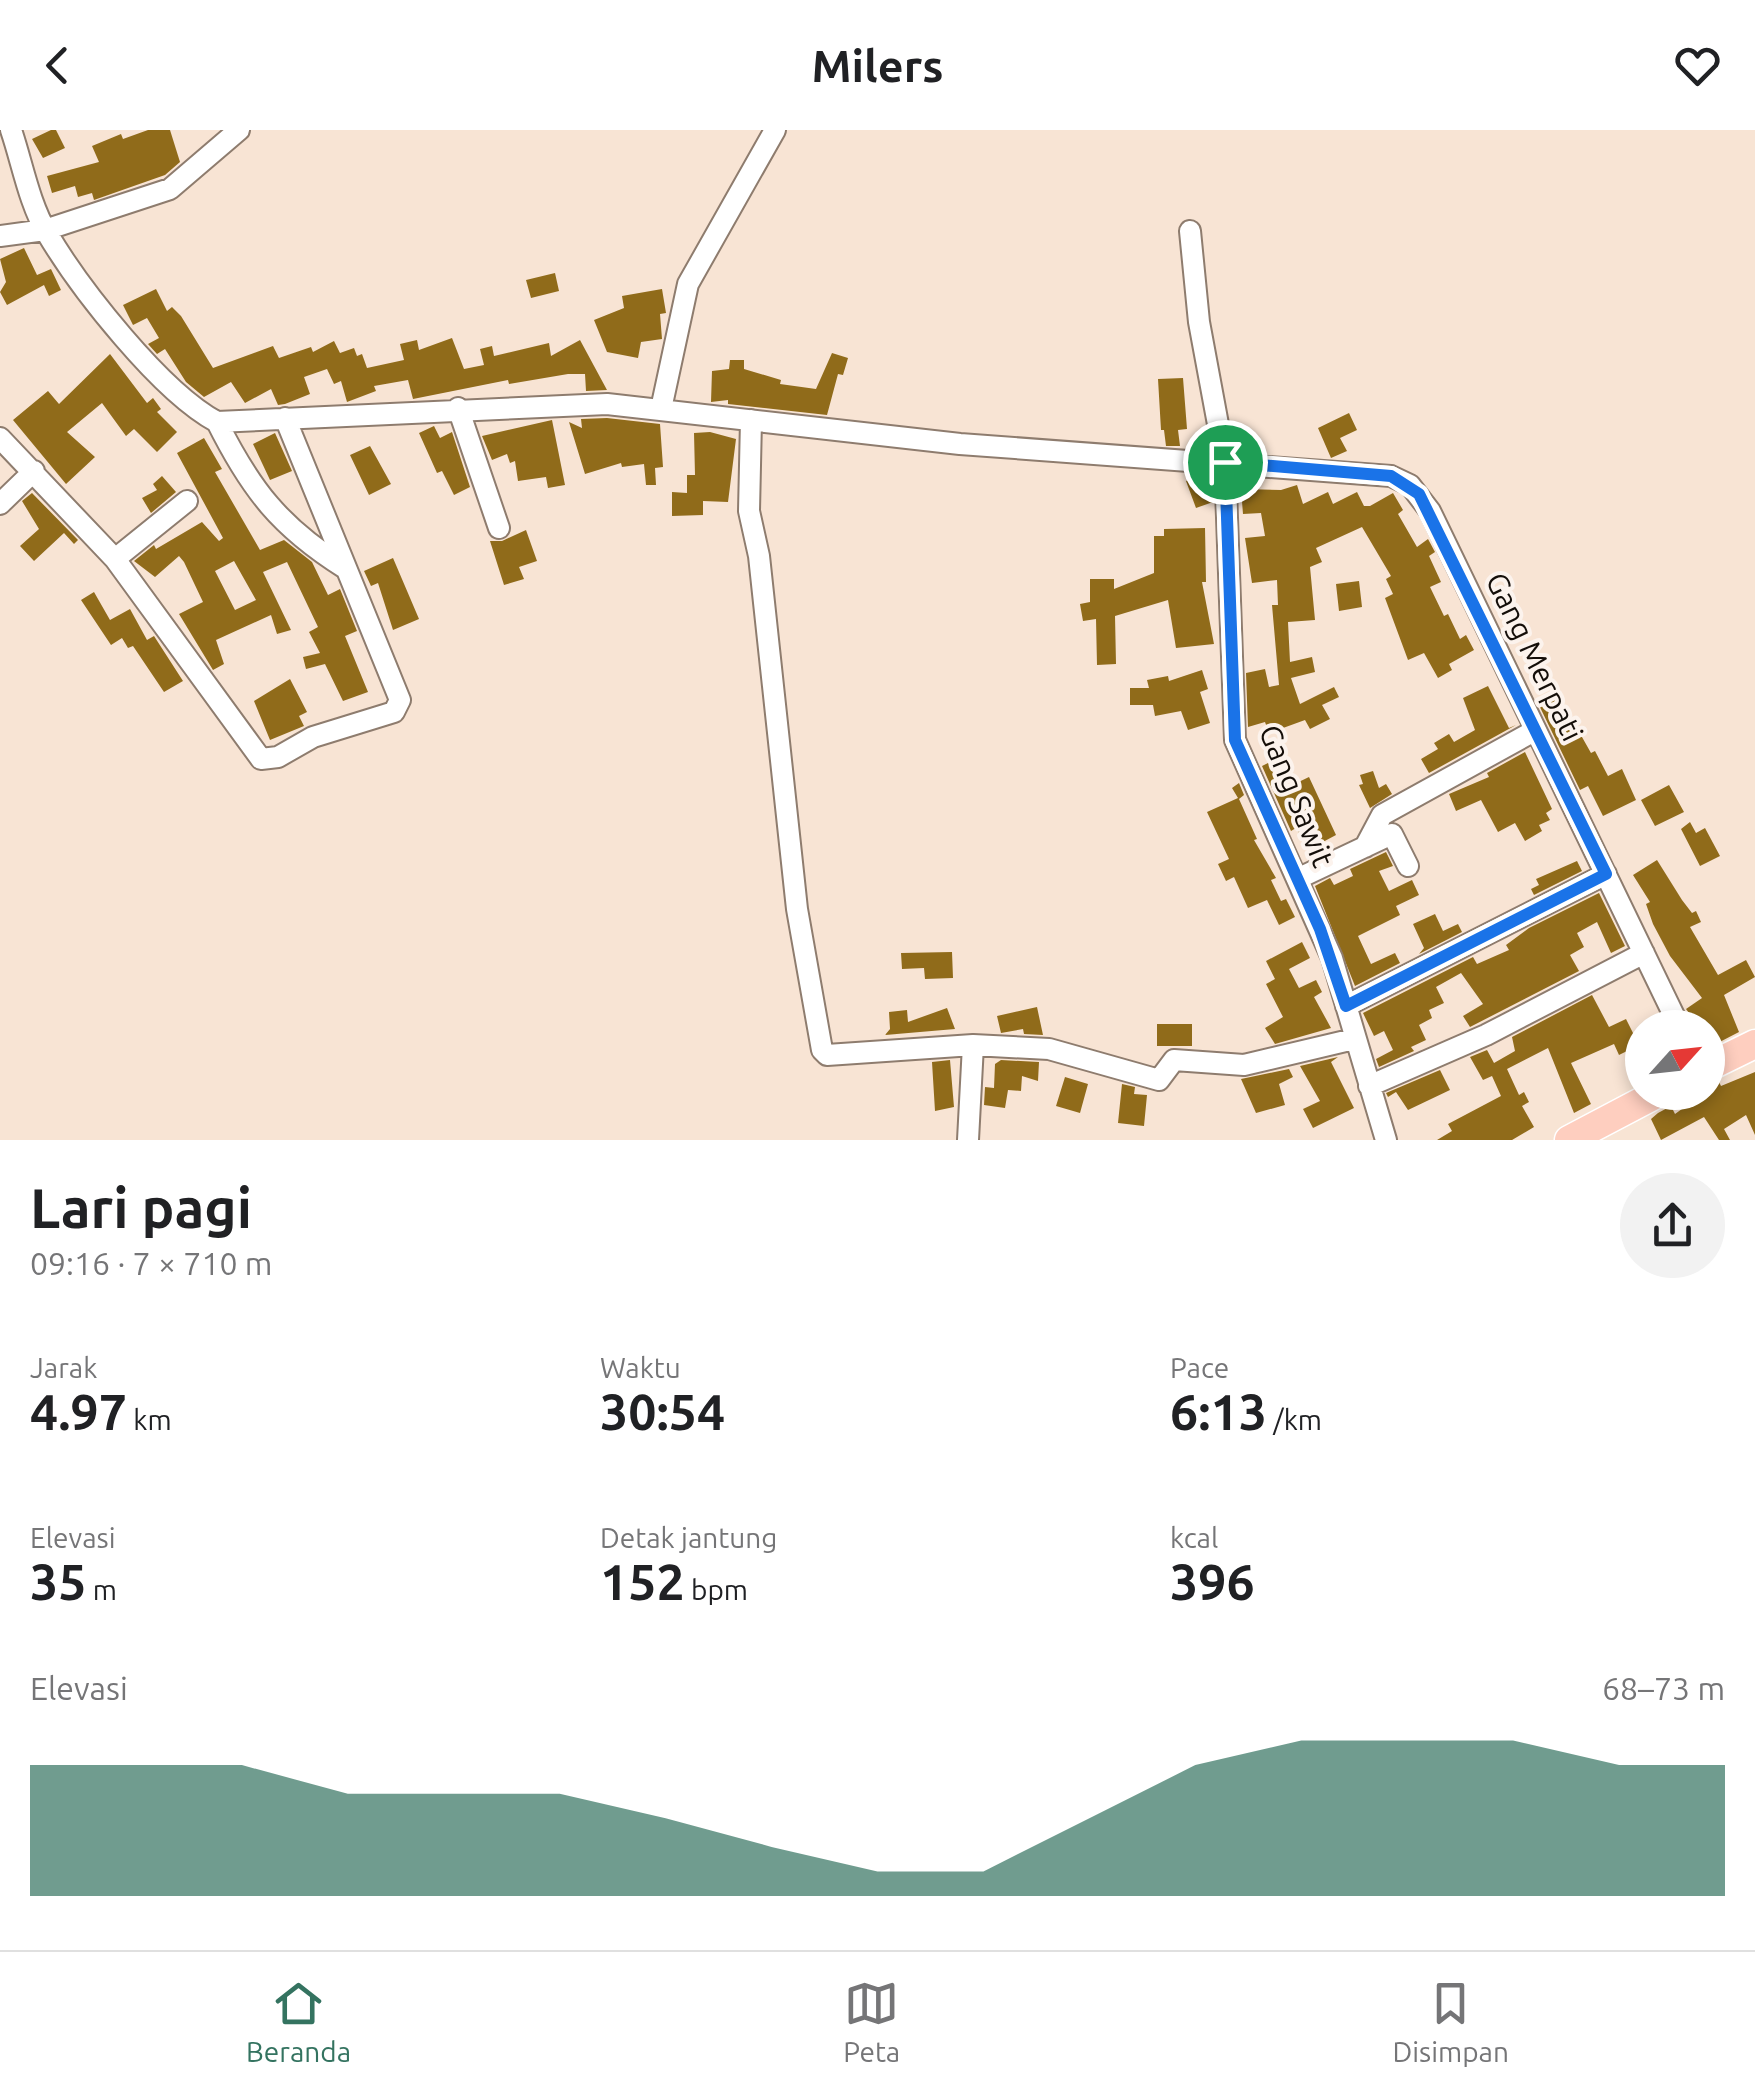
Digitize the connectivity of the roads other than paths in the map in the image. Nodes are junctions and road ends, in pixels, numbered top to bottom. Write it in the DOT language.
graph roads {
  1 [pos="11,130"];
  2 [pos="239,130"];
  3 [pos="775,130"];
  4 [pos="45,230"];
  5 [pos="1190,231"];
  6 [pos="0,236"];
  7 [pos="458,408"];
  8 [pos="660,409"];
  9 [pos="285,418"];
  10 [pos="752,420"];
  11 [pos="217,422"];
  12 [pos="0,438"];
  13 [pos="1225,462"];
  14 [pos="34,471"];
  15 [pos="186,501"];
  16 [pos="0,504"];
  17 [pos="499,528"];
  18 [pos="115,559"];
  19 [pos="346,568"];
  20 [pos="1536,730"];
  21 [pos="1365,847"];
  22 [pos="1408,866"];
  23 [pos="1606,874"];
  24 [pos="1297,879"];
  25 [pos="1644,953"];
  26 [pos="1346,1006"];
  27 [pos="1671,1010"];
  28 [pos="1354,1039"];
  29 [pos="1755,1044"];
  30 [pos="973,1045"];
  31 [pos="1725,1059"];
  32 [pos="1369,1086"];
  33 [pos="1626,1110"];
  34 [pos="968,1140"];
  35 [pos="1386,1140"];
  36 [pos="1569,1140"];
  1 -- 4 [label="street"];
  2 -- 4 [label="street"];
  3 -- 8 [label="street"];
  4 -- 6 [label="street"];
  4 -- 11 [label="street"];
  5 -- 13 [label="street, Gang Sawit"];
  7 -- 8 [label="street"];
  7 -- 9 [label="street"];
  7 -- 17 [label="street"];
  8 -- 10 [label="street"];
  9 -- 11 [label="street"];
  9 -- 19 [label="street"];
  10 -- 13 [label="street"];
  10 -- 30 [label="street"];
  11 -- 19 [label="street"];
  12 -- 14 [label="street"];
  13 -- 20 [label="street, Gang Merpati"];
  13 -- 24 [label="street, Gang Sawit"];
  14 -- 16 [label="street"];
  14 -- 18 [label="street"];
  15 -- 18 [label="street"];
  18 -- 19 [label="street"];
  20 -- 21 [label="street"];
  20 -- 23 [label="street, Gang Merpati"];
  21 -- 22 [label="street"];
  21 -- 24 [label="street"];
  23 -- 25 [label="street, Gang Merpati"];
  23 -- 26 [label="street"];
  24 -- 26 [label="street, Gang Sawit"];
  25 -- 27 [label="street, Gang Merpati"];
  25 -- 32 [label="street"];
  26 -- 28 [label="street, Gang Sawit"];
  28 -- 30 [label="street"];
  28 -- 32 [label="street, Gang Sawit"];
  29 -- 31 [label="main road"];
  30 -- 34 [label="street"];
  32 -- 35 [label="street, Gang Sawit"];
  33 -- 36 [label="main road"];
}
